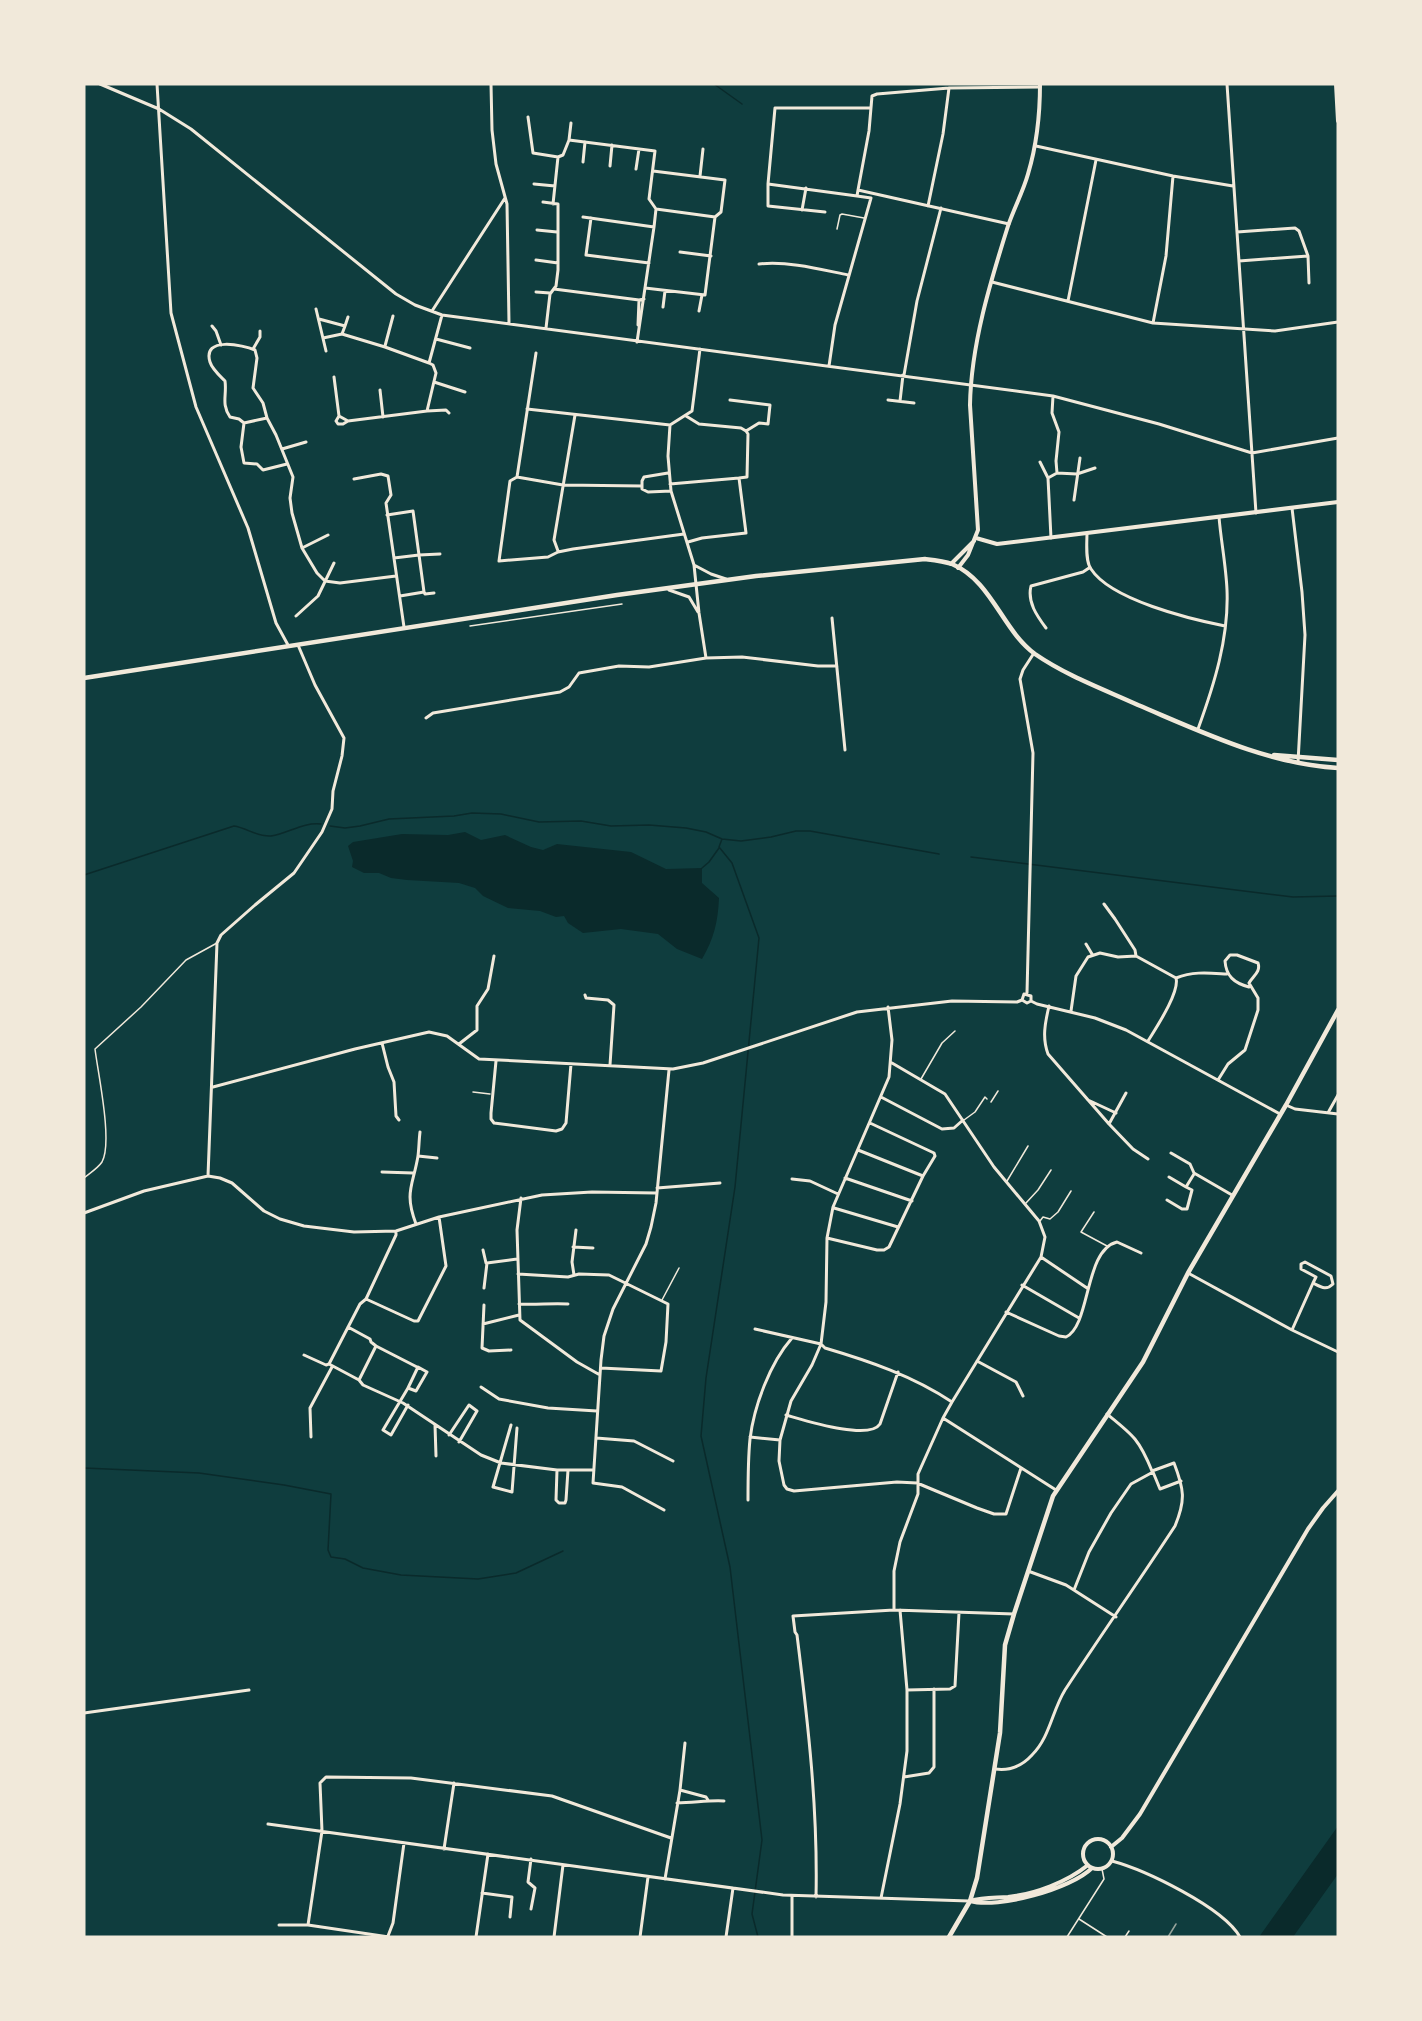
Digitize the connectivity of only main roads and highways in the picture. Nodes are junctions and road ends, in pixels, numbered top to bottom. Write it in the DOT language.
graph roads {
  1 [pos="84,678"];
  2 [pos="1298,760"];
  3 [pos="1338,760"];
  4 [pos="1338,768"];
  5 [pos="1338,1010"];
  6 [pos="949,1937"];
  1 -- 2 [label="main road"];
  2 -- 3 [label="main road"];
  2 -- 4 [label="main road"];
  5 -- 6 [label="main road"];
}
